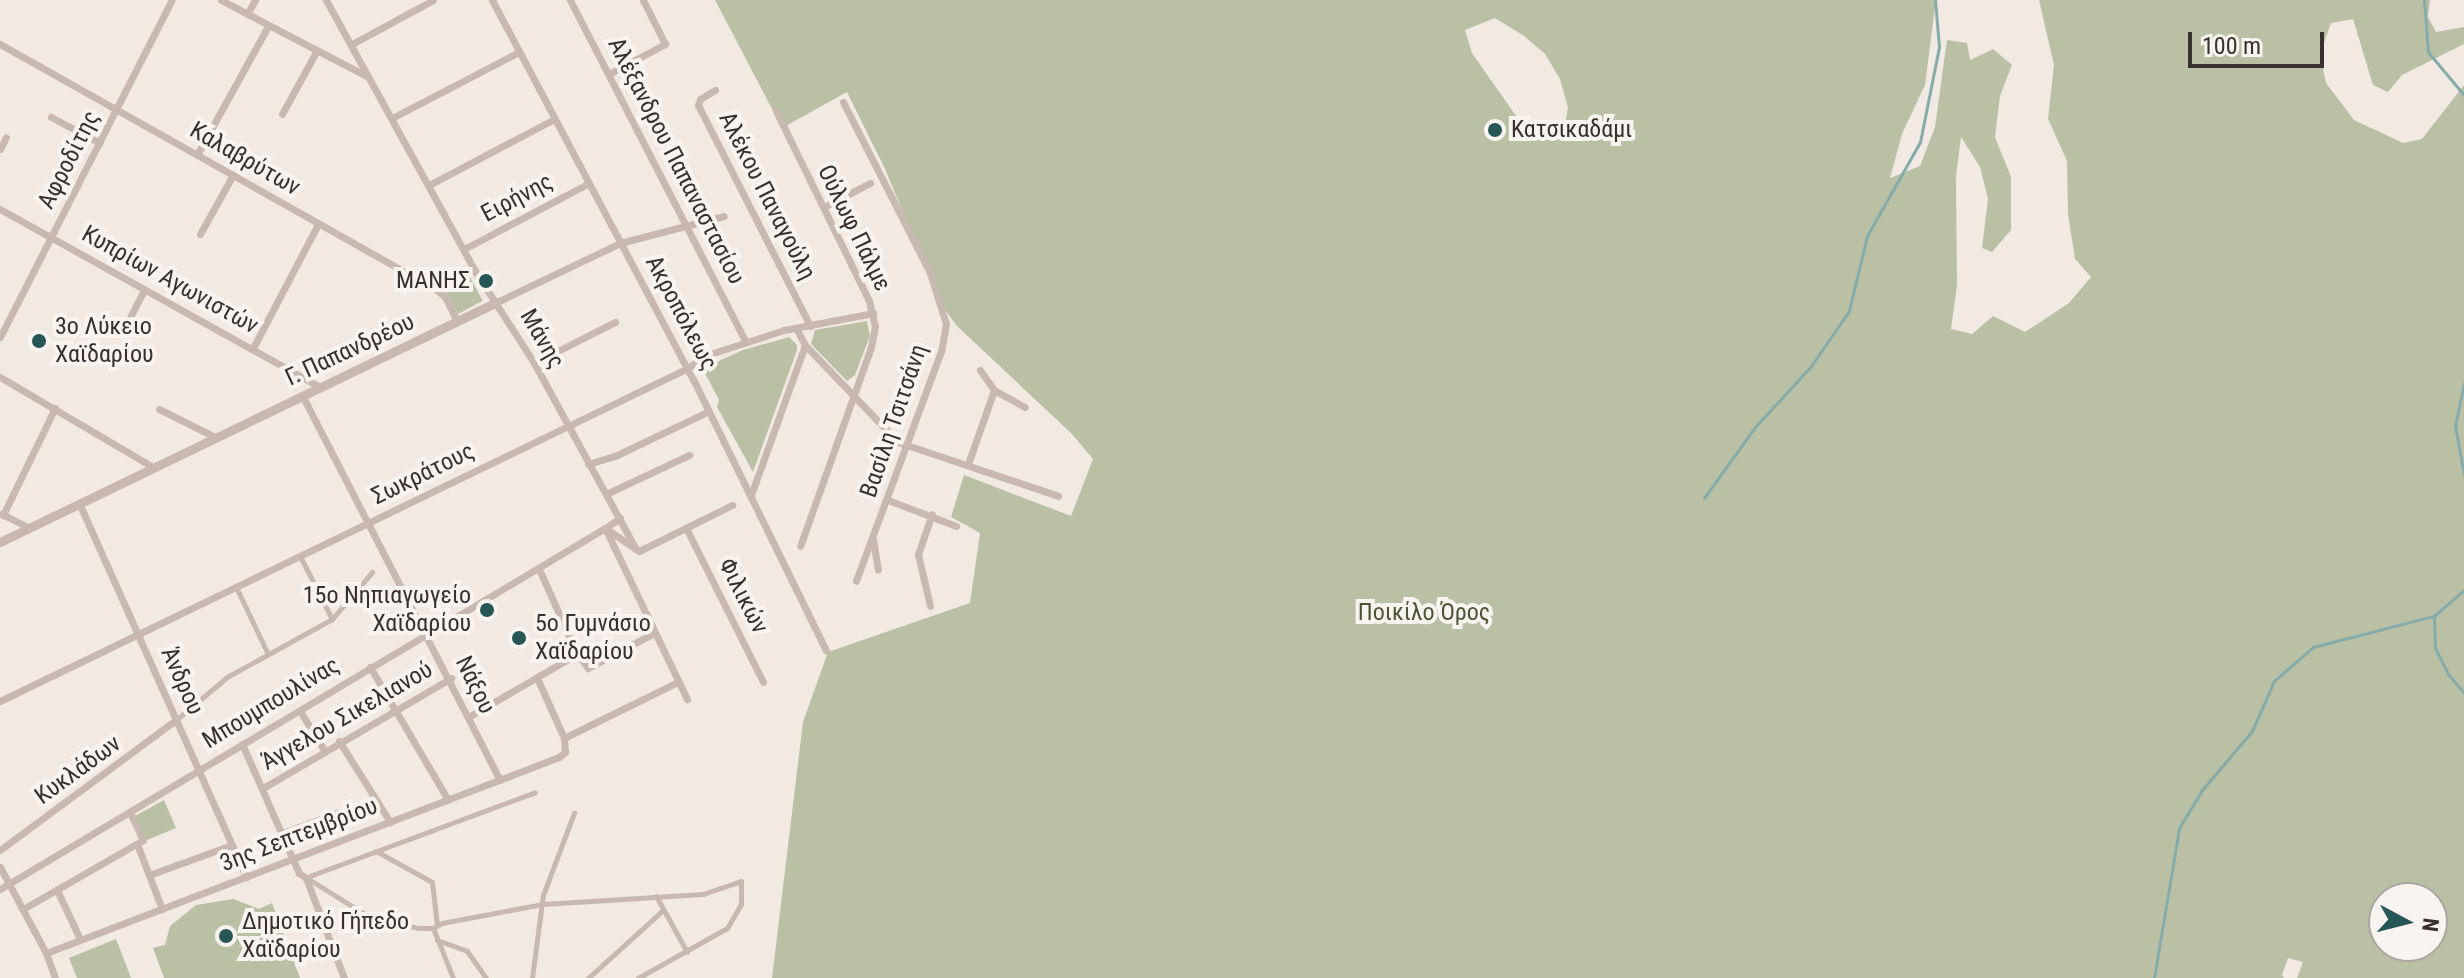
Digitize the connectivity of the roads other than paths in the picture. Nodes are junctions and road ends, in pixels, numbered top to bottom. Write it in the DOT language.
graph roads {
  1 [pos="172,0"];
  2 [pos="221,0"];
  3 [pos="255,0"];
  4 [pos="326,0"];
  5 [pos="433,0"];
  6 [pos="492,0"];
  7 [pos="570,0"];
  8 [pos="643,0"];
  9 [pos="247,14"];
  10 [pos="268,26"];
  11 [pos="0,44"];
  12 [pos="352,44"];
  13 [pos="316,52"];
  14 [pos="519,52"];
  15 [pos="609,74"];
  16 [pos="368,77"];
  17 [pos="715,90"];
  18 [pos="843,102"];
  19 [pos="118,108"];
  20 [pos="776,111"];
  21 [pos="282,114"];
  22 [pos="51,117"];
  23 [pos="392,118"];
  24 [pos="554,119"];
  25 [pos="6,137"];
  26 [pos="100,143"];
  27 [pos="0,149"];
  28 [pos="198,153"];
  29 [pos="233,175"];
  30 [pos="589,183"];
  31 [pos="870,183"];
  32 [pos="429,185"];
  33 [pos="824,207"];
  34 [pos="0,209"];
  35 [pos="724,216"];
  36 [pos="318,224"];
  37 [pos="686,224"];
  38 [pos="200,234"];
  39 [pos="52,238"];
  40 [pos="620,243"];
  41 [pos="464,249"];
  42 [pos="475,271"];
  43 [pos="144,290"];
  44 [pos="437,290"];
  45 [pos="497,302"];
  46 [pos="873,313"];
  47 [pos="457,321"];
  48 [pos="615,322"];
  49 [pos="810,326"];
  50 [pos="796,328"];
  51 [pos="123,331"];
  52 [pos="0,337"];
  53 [pos="745,340"];
  54 [pos="805,345"];
  55 [pos="253,348"];
  56 [pos="534,363"];
  57 [pos="688,368"];
  58 [pos="980,370"];
  59 [pos="0,377"];
  60 [pos="320,387"];
  61 [pos="994,390"];
  62 [pos="302,395"];
  63 [pos="854,396"];
  64 [pos="1025,407"];
  65 [pos="55,408"];
  66 [pos="159,409"];
  67 [pos="709,411"];
  68 [pos="568,426"];
  69 [pos="215,437"];
  70 [pos="906,446"];
  71 [pos="689,455"];
  72 [pos="588,464"];
  73 [pos="968,464"];
  74 [pos="153,467"];
  75 [pos="606,494"];
  76 [pos="751,495"];
  77 [pos="1058,496"];
  78 [pos="888,500"];
  79 [pos="79,503"];
  80 [pos="732,505"];
  81 [pos="2,514"];
  82 [pos="932,514"];
  83 [pos="620,518"];
  84 [pos="368,522"];
  85 [pos="956,526"];
  86 [pos="29,528"];
  87 [pos="605,528"];
  88 [pos="686,528"];
  89 [pos="873,537"];
  90 [pos="0,542"];
  91 [pos="800,546"];
  92 [pos="637,551"];
  93 [pos="300,556"];
  94 [pos="539,569"];
  95 [pos="878,570"];
  96 [pos="372,572"];
  97 [pos="856,581"];
  98 [pos="236,587"];
  99 [pos="930,606"];
  100 [pos="332,619"];
  101 [pos="654,633"];
  102 [pos="139,634"];
  103 [pos="428,634"];
  104 [pos="826,650"];
  105 [pos="268,654"];
  106 [pos="577,654"];
  107 [pos="370,667"];
  108 [pos="451,678"];
  109 [pos="537,678"];
  110 [pos="678,682"];
  111 [pos="763,682"];
  112 [pos="687,699"];
  113 [pos="0,701"];
  114 [pos="395,709"];
  115 [pos="300,711"];
  116 [pos="470,716"];
  117 [pos="177,719"];
  118 [pos="564,738"];
  119 [pos="339,741"];
  120 [pos="242,744"];
  121 [pos="324,750"];
  122 [pos="199,769"];
  123 [pos="500,780"];
  124 [pos="263,788"];
  125 [pos="535,792"];
  126 [pos="448,800"];
  127 [pos="339,812"];
  128 [pos="574,813"];
  129 [pos="131,814"];
  130 [pos="390,822"];
  131 [pos="283,833"];
  132 [pos="140,842"];
  133 [pos="232,845"];
  134 [pos="0,850"];
  135 [pos="376,850"];
  136 [pos="294,859"];
  137 [pos="0,867"];
  138 [pos="149,875"];
  139 [pos="246,877"];
  140 [pos="306,878"];
  141 [pos="10,884"];
  142 [pos="0,889"];
  143 [pos="57,890"];
  144 [pos="656,896"];
  145 [pos="543,904"];
  146 [pos="23,909"];
  147 [pos="162,909"];
  148 [pos="662,911"];
  149 [pos="435,927"];
  150 [pos="80,939"];
  151 [pos="437,940"];
  152 [pos="687,952"];
  153 [pos="46,953"];
  154 [pos="55,978"];
  155 [pos="344,978"];
  156 [pos="453,978"];
  157 [pos="486,978"];
  158 [pos="532,978"];
  159 [pos="588,978"];
  160 [pos="638,978"];
  1 -- 19 [label="street, Αφροδίτης"];
  2 -- 9 [label="street"];
  3 -- 9 [label="street"];
  4 -- 12 [label="street, Μάνης"];
  5 -- 12 [label="street"];
  6 -- 14 [label="street, Ακροπόλεως"];
  7 -- 15 [label="street, Αλέξανδρου Παπαναστασίου"];
  8 -- 15 [label="street"];
  9 -- 10 [label="street"];
  10 -- 13 [label="street"];
  10 -- 28 [label="street"];
  11 -- 19 [label="street, Καλαβρύτων"];
  12 -- 16 [label="street, Μάνης"];
  13 -- 16 [label="street"];
  13 -- 21 [label="street"];
  14 -- 23 [label="street"];
  14 -- 24 [label="street, Ακροπόλεως"];
  15 -- 37 [label="street, Αλέξανδρου Παπαναστασίου"];
  16 -- 23 [label="street, Μάνης"];
  17 -- 49 [label="street, Αλέκου Παναγούλη"];
  18 -- 70 [label="street, Βασίλη Τσιτσάνη"];
  19 -- 26 [label="street, Αφροδίτης"];
  19 -- 28 [label="street, Καλαβρύτων"];
  20 -- 33 [label="street, Ούλωφ Πάλμε"];
  22 -- 26 [label="street"];
  23 -- 32 [label="street, Μάνης"];
  24 -- 30 [label="street, Ακροπόλεως"];
  24 -- 32 [label="street"];
  25 -- 27 [label="street"];
  26 -- 39 [label="street, Αφροδίτης"];
  28 -- 29 [label="street, Καλαβρύτων"];
  29 -- 36 [label="street, Καλαβρύτων"];
  29 -- 38 [label="street"];
  30 -- 40 [label="street, Ακροπόλεως"];
  30 -- 41 [label="street, Ειρήνης"];
  31 -- 33 [label="street"];
  32 -- 41 [label="street, Μάνης"];
  33 -- 46 [label="street, Ούλωφ Πάλμε"];
  34 -- 39 [label="street, Κυπρίων Αγωνιστών"];
  35 -- 37 [label="street, Γ. Παπανδρέου"];
  36 -- 44 [label="street, Καλαβρύτων"];
  36 -- 55 [label="street"];
  37 -- 40 [label="street, Γ. Παπανδρέου"];
  37 -- 53 [label="street, Αλέξανδρου Παπαναστασίου"];
  39 -- 43 [label="street, Κυπρίων Αγωνιστών"];
  39 -- 52 [label="street, Αφροδίτης"];
  40 -- 45 [label="street, Γ. Παπανδρέου"];
  40 -- 57 [label="street, Ακροπόλεως"];
  41 -- 42 [label="street, Μάνης"];
  42 -- 44 [label="street"];
  42 -- 45 [label="street, Μάνης"];
  43 -- 51 [label="street"];
  43 -- 55 [label="street, Κυπρίων Αγωνιστών"];
  44 -- 47 [label="street, Καλαβρύτων"];
  45 -- 47 [label="street, Γ. Παπανδρέου"];
  45 -- 56 [label="street, Μάνης"];
  46 -- 49 [label="street, Σωκράτους"];
  46 -- 63 [label="street, Ούλωφ Πάλμε"];
  47 -- 60 [label="street, Γ. Παπανδρέου"];
  48 -- 56 [label="street"];
  49 -- 50 [label="street, Σωκράτους"];
  50 -- 53 [label="street, Σωκράτους"];
  50 -- 54 [label="street"];
  53 -- 57 [label="street, Σωκράτους"];
  54 -- 63 [label="street"];
  54 -- 76 [label="street"];
  55 -- 60 [label="street, Κυπρίων Αγωνιστών"];
  56 -- 68 [label="street, Μάνης"];
  57 -- 67 [label="street, Ακροπόλεως"];
  57 -- 68 [label="street, Σωκράτους"];
  58 -- 61 [label="street"];
  59 -- 65 [label="street"];
  60 -- 62 [label="street, Γ. Παπανδρέου"];
  61 -- 64 [label="street"];
  61 -- 73 [label="street"];
  62 -- 69 [label="street, Γ. Παπανδρέου"];
  62 -- 84 [label="street, Νάξου"];
  63 -- 70 [label="street"];
  63 -- 91 [label="street, Ούλωφ Πάλμε"];
  65 -- 74 [label="street"];
  65 -- 81 [label="street"];
  66 -- 69 [label="street"];
  67 -- 72 [label="street"];
  67 -- 76 [label="street, Ακροπόλεως"];
  68 -- 72 [label="street, Μάνης"];
  68 -- 84 [label="street, Σωκράτους"];
  69 -- 74 [label="street, Γ. Παπανδρέου"];
  70 -- 73 [label="street"];
  70 -- 78 [label="street, Βασίλη Τσιτσάνη"];
  71 -- 75 [label="street"];
  72 -- 75 [label="street, Μάνης"];
  73 -- 77 [label="street"];
  74 -- 79 [label="street, Γ. Παπανδρέου"];
  75 -- 83 [label="street, Μάνης"];
  76 -- 104 [label="street, Ακροπόλεως"];
  78 -- 82 [label="street"];
  78 -- 89 [label="street, Βασίλη Τσιτσάνη"];
  79 -- 86 [label="street, Γ. Παπανδρέου"];
  79 -- 102 [label="street, Άνδρου"];
  80 -- 88 [label="street"];
  81 -- 86 [label="street"];
  82 -- 85 [label="street"];
  82 -- 99 [label="street"];
  83 -- 87 [label="street"];
  83 -- 92 [label="street, Μάνης"];
  84 -- 93 [label="street, Σωκράτους"];
  84 -- 103 [label="street, Νάξου"];
  86 -- 90 [label="street, Γ. Παπανδρέου"];
  87 -- 92 [label="street"];
  87 -- 94 [label="street, Μπουμπουλίνας"];
  87 -- 101 [label="street"];
  88 -- 92 [label="street"];
  88 -- 111 [label="street, Φιλικών"];
  89 -- 95 [label="street"];
  89 -- 97 [label="street, Βασίλη Τσιτσάνη"];
  93 -- 98 [label="street, Σωκράτους"];
  93 -- 100 [label="street"];
  94 -- 103 [label="street, Μπουμπουλίνας"];
  94 -- 106 [label="street"];
  96 -- 100 [label="street"];
  98 -- 102 [label="street, Σωκράτους"];
  98 -- 105 [label="street"];
  100 -- 105 [label="street"];
  101 -- 106 [label="street"];
  101 -- 110 [label="street"];
  102 -- 113 [label="street, Σωκράτους"];
  102 -- 117 [label="street, Άνδρου"];
  103 -- 107 [label="street, Μπουμπουλίνας"];
  103 -- 108 [label="street, Νάξου"];
  105 -- 117 [label="street"];
  106 -- 109 [label="street"];
  107 -- 114 [label="street"];
  107 -- 115 [label="street, Μπουμπουλίνας"];
  108 -- 114 [label="street, Άγγελου Σικελιανού"];
  108 -- 116 [label="street, Νάξου"];
  109 -- 116 [label="street"];
  109 -- 118 [label="street"];
  110 -- 112 [label="street"];
  110 -- 118 [label="street"];
  114 -- 119 [label="street, Άγγελου Σικελιανού"];
  114 -- 126 [label="street"];
  115 -- 120 [label="street, Μπουμπουλίνας"];
  115 -- 121 [label="street"];
  116 -- 123 [label="street, Νάξου"];
  117 -- 122 [label="street, Άνδρου"];
  117 -- 134 [label="street, Κυκλάδων"];
  118 -- 123 [label="street, 3ης Σεπτεμβρίου"];
  119 -- 121 [label="street, Άγγελου Σικελιανού"];
  119 -- 130 [label="street"];
  120 -- 122 [label="street, Μπουμπουλίνας"];
  120 -- 124 [label="street"];
  121 -- 124 [label="street, Άγγελου Σικελιανού"];
  122 -- 129 [label="street, Μπουμπουλίνας"];
  122 -- 133 [label="street, Άνδρου"];
  123 -- 126 [label="street, 3ης Σεπτεμβρίου"];
  124 -- 131 [label="street"];
  125 -- 135 [label="street"];
  126 -- 130 [label="street, 3ης Σεπτεμβρίου"];
  127 -- 131 [label="street"];
  128 -- 145 [label="street"];
  129 -- 132 [label="street"];
  129 -- 141 [label="street, Μπουμπουλίνας"];
  130 -- 136 [label="street, 3ης Σεπτεμβρίου"];
  131 -- 136 [label="street"];
  132 -- 138 [label="street"];
  132 -- 143 [label="street"];
  133 -- 138 [label="street"];
  133 -- 139 [label="street, Άνδρου"];
  135 -- 140 [label="street"];
  135 -- 149 [label="street"];
  136 -- 139 [label="street, 3ης Σεπτεμβρίου"];
  136 -- 140 [label="street"];
  137 -- 141 [label="street"];
  138 -- 147 [label="street"];
  139 -- 147 [label="street, 3ης Σεπτεμβρίου"];
  140 -- 149 [label="street"];
  140 -- 155 [label="street"];
  141 -- 142 [label="street, Μπουμπουλίνας"];
  141 -- 146 [label="street"];
  143 -- 146 [label="street"];
  143 -- 150 [label="street"];
  144 -- 145 [label="street"];
  144 -- 148 [label="street"];
  144 -- 152 [label="street"];
  145 -- 149 [label="street"];
  145 -- 158 [label="street"];
  146 -- 153 [label="street"];
  147 -- 150 [label="street, 3ης Σεπτεμβρίου"];
  148 -- 152 [label="street"];
  148 -- 159 [label="street"];
  149 -- 151 [label="street"];
  150 -- 153 [label="street, 3ης Σεπτεμβρίου"];
  151 -- 156 [label="street"];
  151 -- 157 [label="street"];
  152 -- 160 [label="street"];
  153 -- 154 [label="street"];
}
